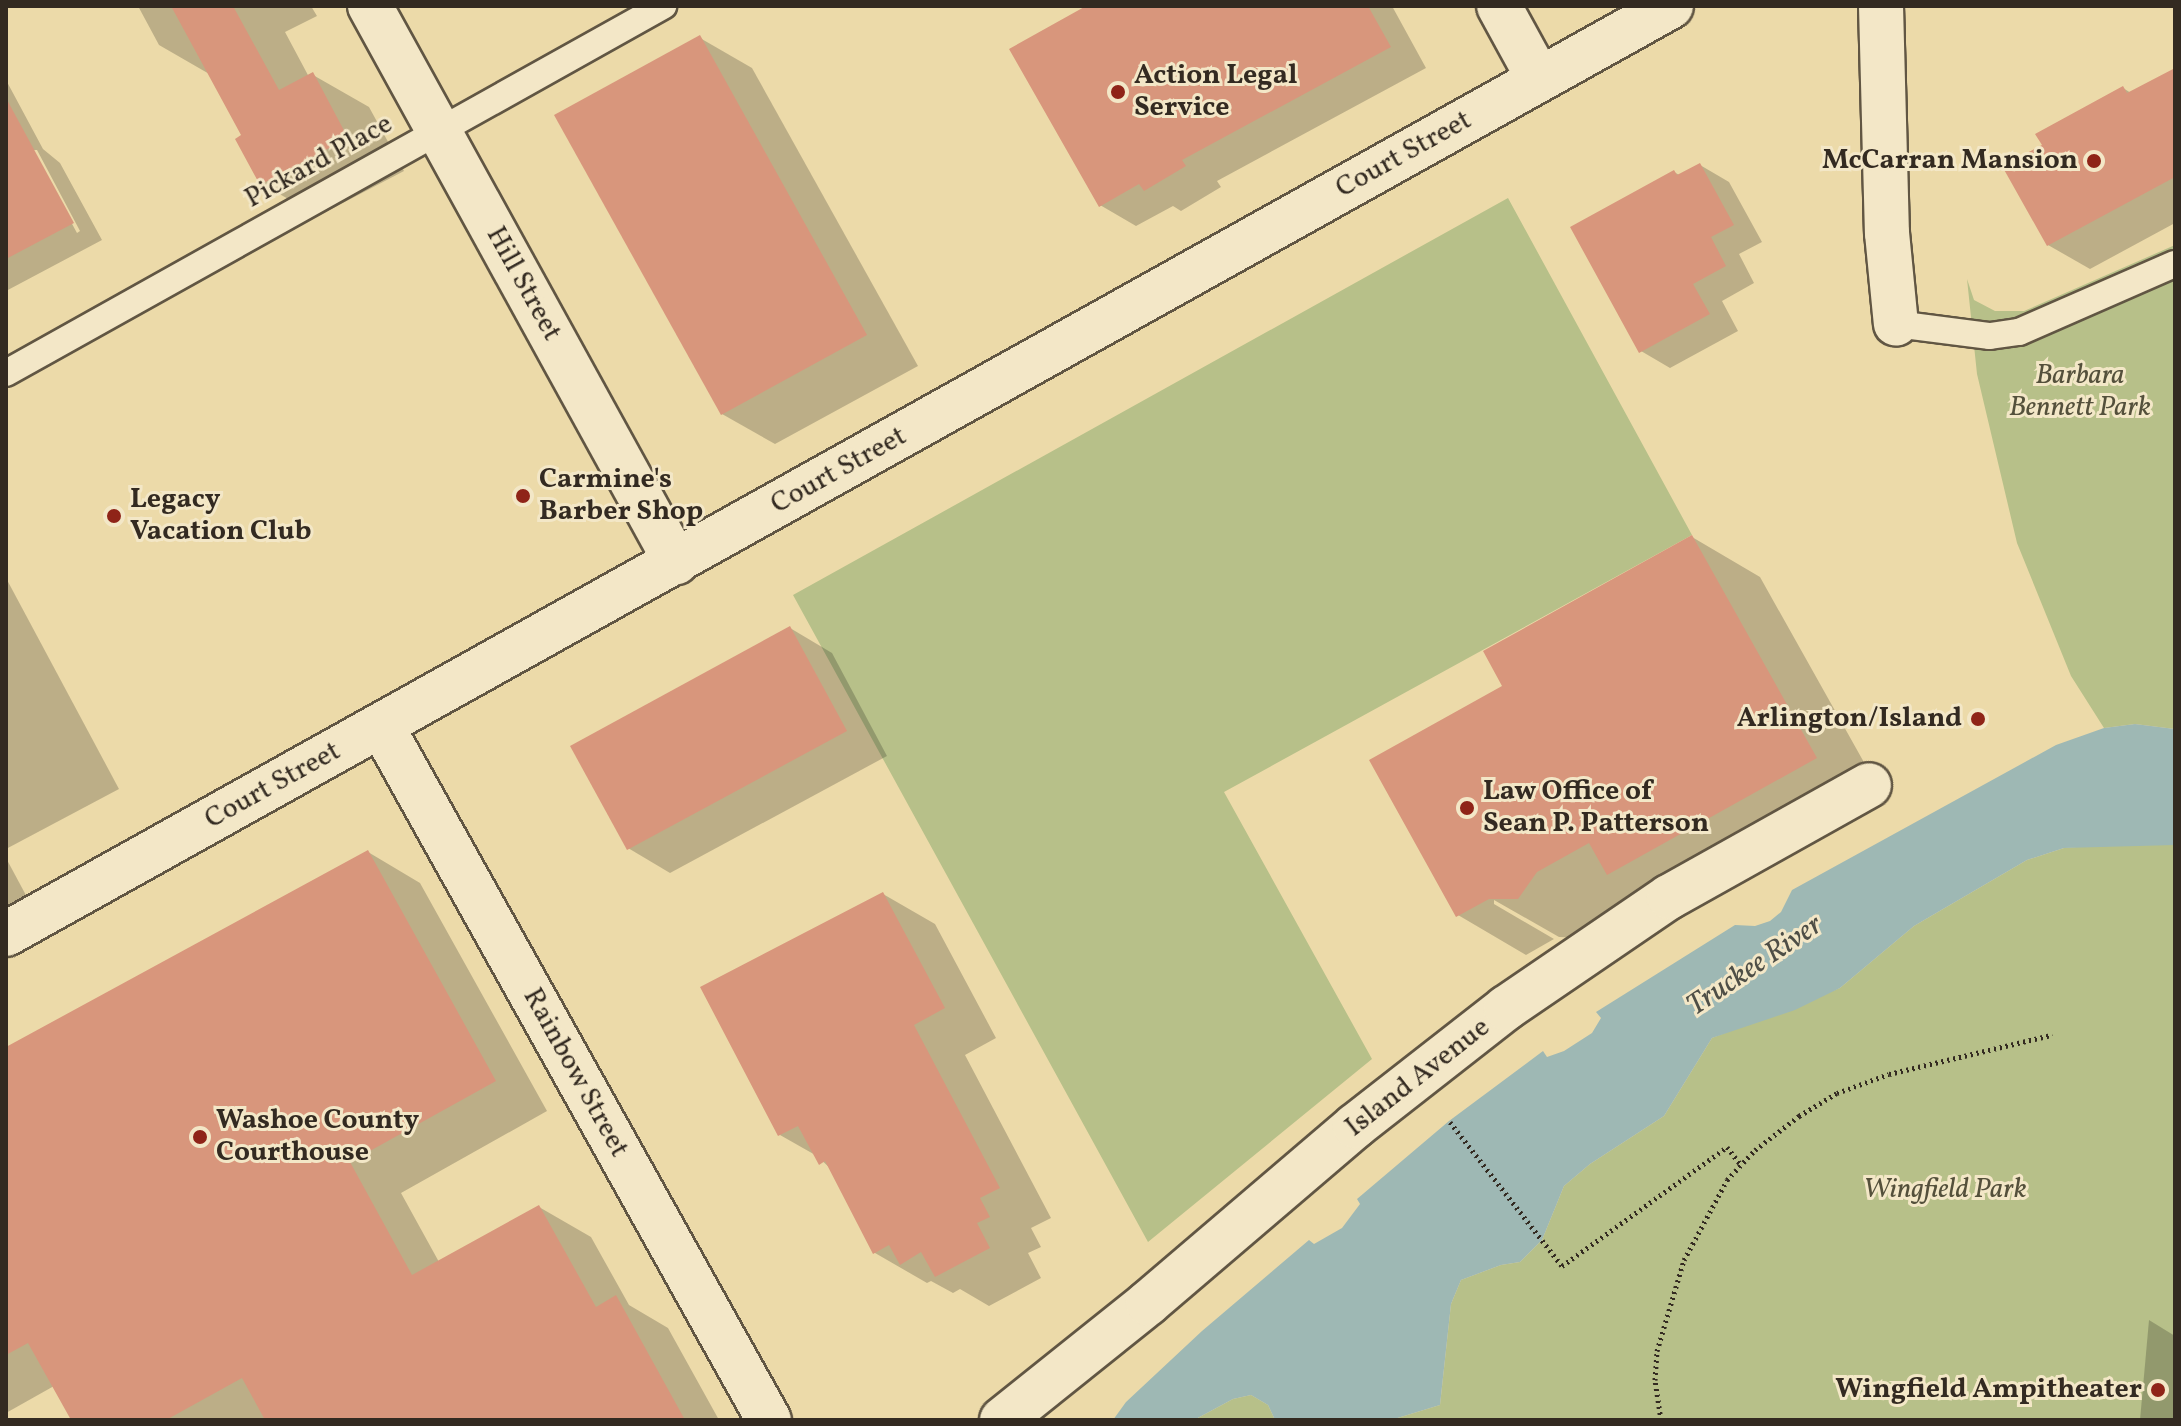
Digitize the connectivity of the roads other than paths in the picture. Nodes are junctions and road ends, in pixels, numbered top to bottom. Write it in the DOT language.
graph roads {
  1 [pos="370,6"];
  2 [pos="663,6"];
  3 [pos="1499,6"];
  4 [pos="1671,6"];
  5 [pos="1881,6"];
  6 [pos="1539,79"];
  7 [pos="439,132"];
  8 [pos="2175,264"];
  9 [pos="1896,324"];
  10 [pos="6,373"];
  11 [pos="676,562"];
  12 [pos="381,725"];
  13 [pos="1869,785"];
  14 [pos="6,934"];
  15 [pos="769,1420"];
  16 [pos="1002,1420"];
  1 -- 7 [label="street, Hill Street"];
  2 -- 7 [label="lane, Pickard Place"];
  3 -- 6 [label="street"];
  4 -- 6 [label="street, Court Street"];
  5 -- 9 [label="street"];
  6 -- 11 [label="street, Court Street"];
  7 -- 10 [label="lane, Pickard Place"];
  7 -- 11 [label="street, Hill Street"];
  8 -- 9 [label="lane"];
  11 -- 12 [label="street, Court Street"];
  12 -- 14 [label="street, Court Street"];
  12 -- 15 [label="street, Rainbow Street"];
  13 -- 16 [label="street, Island Avenue"];
}
